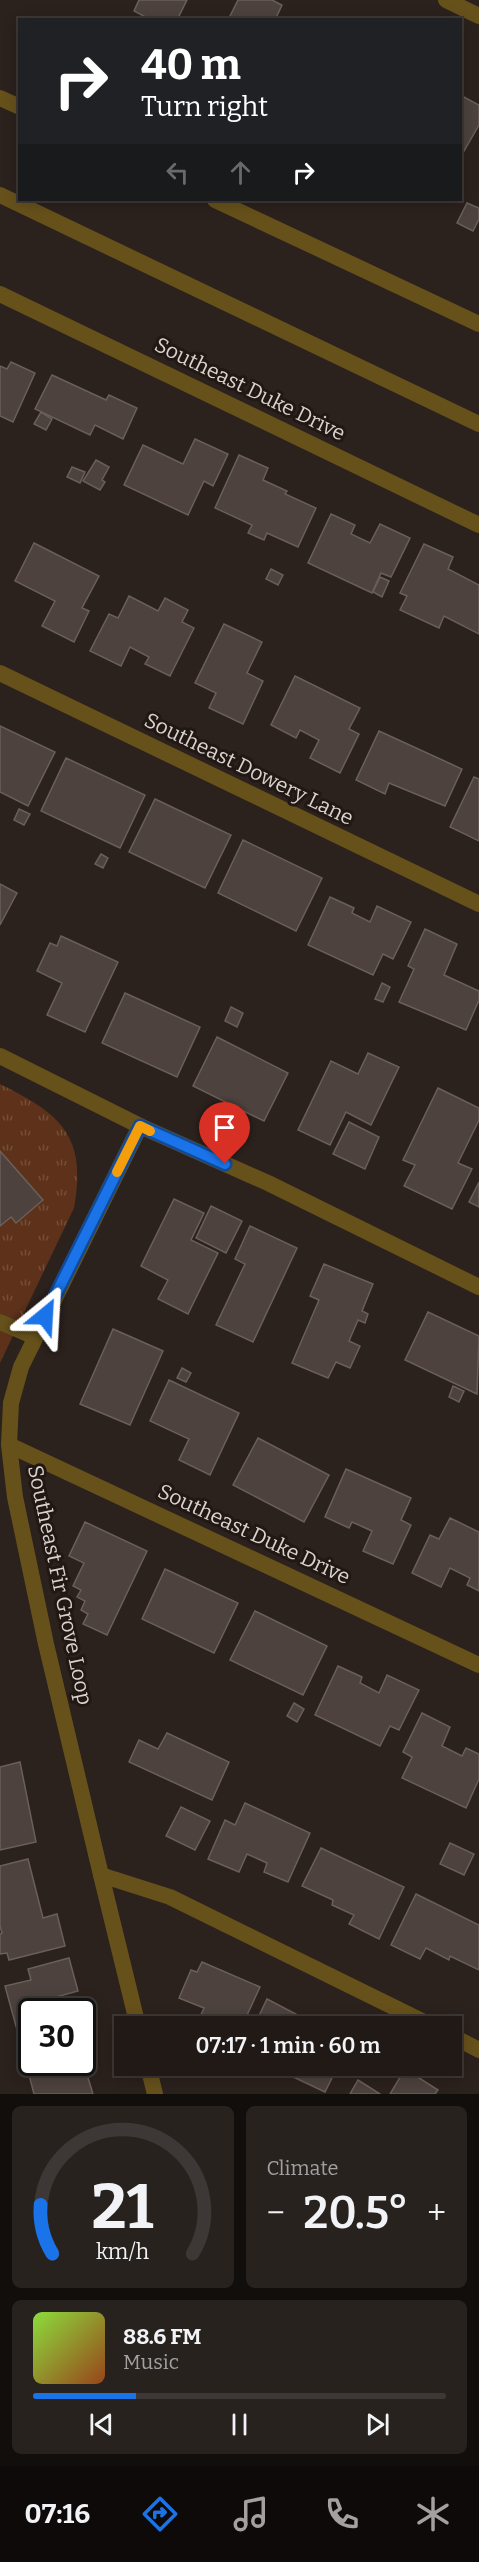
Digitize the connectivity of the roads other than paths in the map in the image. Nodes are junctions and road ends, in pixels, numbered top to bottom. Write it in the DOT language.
graph roads {
  1 [pos="446,0"];
  2 [pos="479,16"];
  3 [pos="0,98"];
  4 [pos="18,106"];
  5 [pos="0,195"];
  6 [pos="217,201"];
  7 [pos="0,294"];
  8 [pos="479,324"];
  9 [pos="479,424"];
  10 [pos="479,525"];
  11 [pos="0,673"];
  12 [pos="479,904"];
  13 [pos="0,1056"];
  14 [pos="140,1126"];
  15 [pos="479,1287"];
  16 [pos="0,1322"];
  17 [pos="35,1337"];
  18 [pos="9,1445"];
  19 [pos="479,1665"];
  20 [pos="101,1875"];
  21 [pos="136,2016"];
  22 [pos="412,2016"];
  23 [pos="462,2041"];
  24 [pos="479,2050"];
  25 [pos="150,2076"];
  26 [pos="155,2094"];
  1 -- 2 [label="street"];
  3 -- 4 [label="street"];
  5 -- 9 [label="street"];
  6 -- 8 [label="street"];
  7 -- 10 [label="street, Southeast Duke Drive"];
  11 -- 12 [label="street, Southeast Dowery Lane"];
  13 -- 14 [label="street"];
  14 -- 15 [label="street"];
  14 -- 17 [label="street, Southeast Fir Grove Loop"];
  16 -- 17 [label="street"];
  17 -- 18 [label="street, Southeast Fir Grove Loop"];
  18 -- 19 [label="street, Southeast Duke Drive"];
  18 -- 20 [label="street, Southeast Fir Grove Loop"];
  20 -- 21 [label="street, Southeast Fir Grove Loop"];
  20 -- 22 [label="street"];
  23 -- 24 [label="street"];
  25 -- 26 [label="street"];
}
